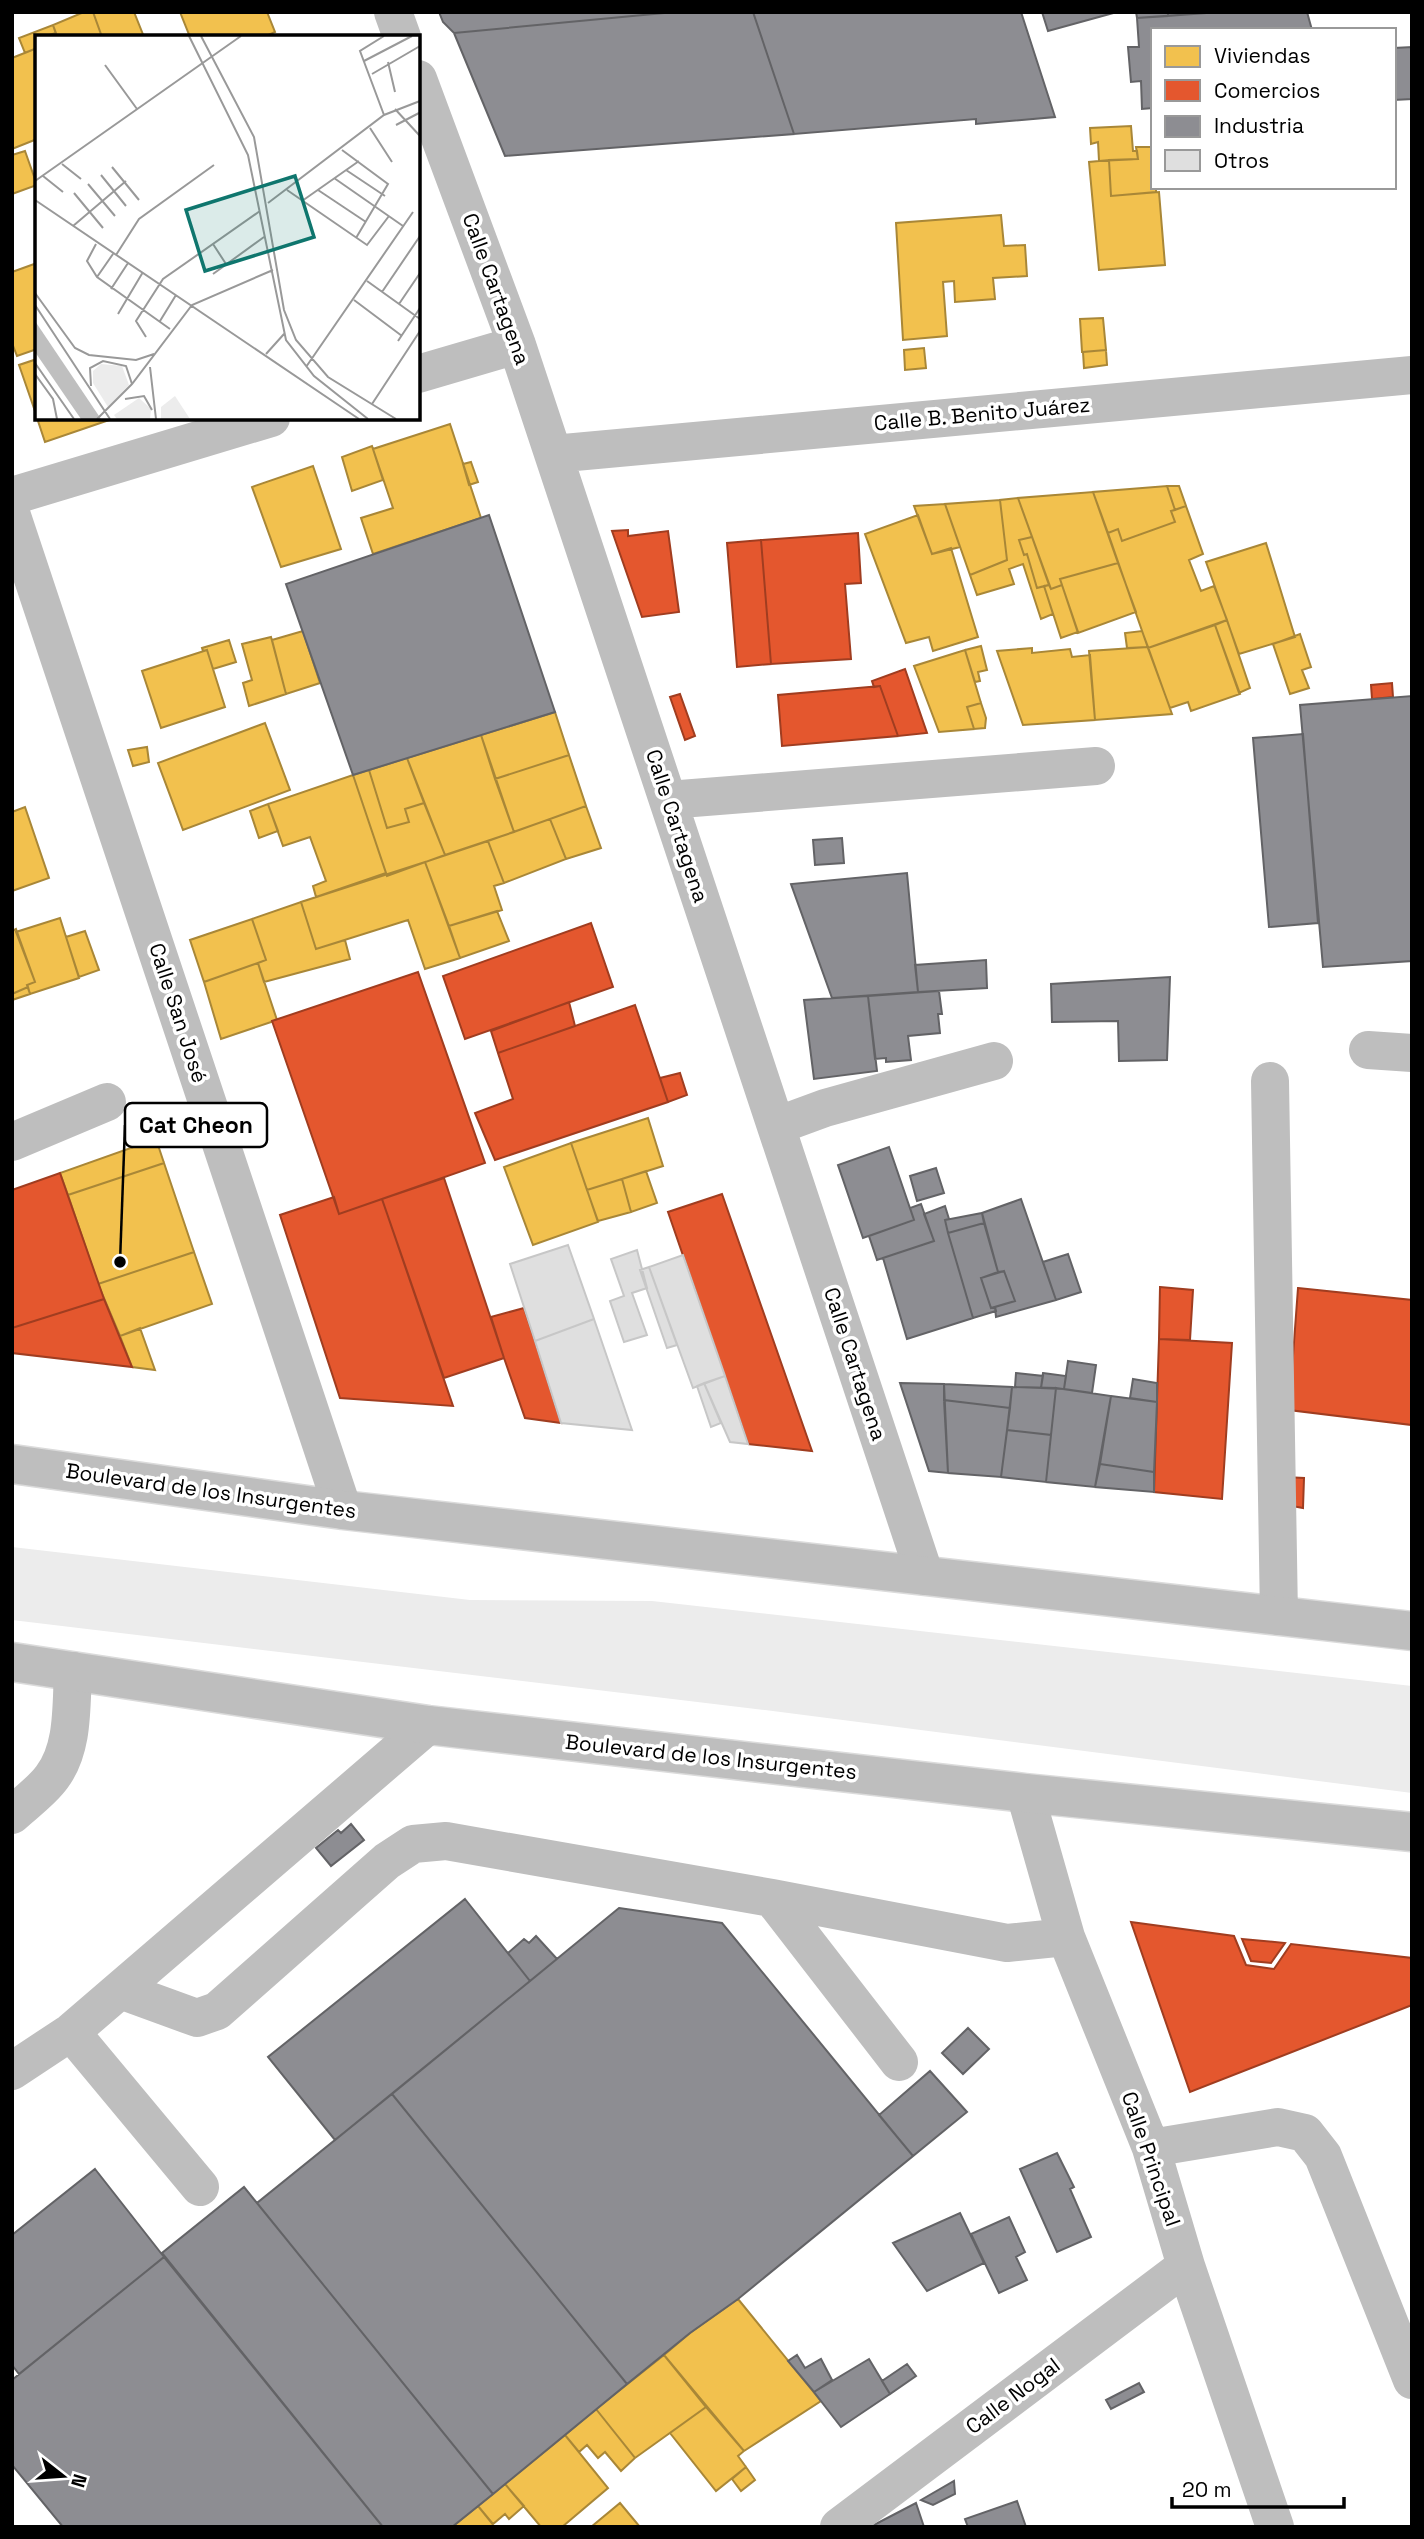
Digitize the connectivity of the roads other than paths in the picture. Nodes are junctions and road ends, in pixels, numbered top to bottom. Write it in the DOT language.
graph roads {
  1 [pos="393,12"];
  2 [pos="401,35"];
  3 [pos="420,84"];
  4 [pos="517,345"];
  5 [pos="420,373"];
  6 [pos="1412,375"];
  7 [pos="264,420"];
  8 [pos="553,454"];
  9 [pos="12,496"];
  10 [pos="12,516"];
  11 [pos="1096,766"];
  12 [pos="668,800"];
  13 [pos="1368,1050"];
  14 [pos="1412,1053"];
  15 [pos="994,1061"];
  16 [pos="1270,1081"];
  17 [pos="107,1102"];
  18 [pos="776,1126"];
  19 [pos="12,1142"];
  20 [pos="12,1464"];
  21 [pos="343,1510"];
  22 [pos="925,1576"];
  23 [pos="1279,1616"];
  24 [pos="1412,1631"];
  25 [pos="12,1662"];
  26 [pos="73,1671"];
  27 [pos="428,1725"];
  28 [pos="1025,1793"];
  29 [pos="12,1815"];
  30 [pos="1412,1832"];
  31 [pos="772,1898"];
  32 [pos="1066,1937"];
  33 [pos="120,1990"];
  34 [pos="71,2032"];
  35 [pos="899,2062"];
  36 [pos="12,2071"];
  37 [pos="1151,2148"];
  38 [pos="200,2187"];
  39 [pos="1186,2266"];
  40 [pos="1412,2379"];
  41 [pos="842,2526"];
  42 [pos="1275,2527"];
  1 -- 2 [label="street"];
  3 -- 4 [label="street, Calle Cartagena"];
  4 -- 5 [label="street"];
  4 -- 8 [label="street, Calle Cartagena"];
  6 -- 8 [label="street, Calle B. Benito Juárez"];
  7 -- 9 [label="street"];
  8 -- 12 [label="street, Calle Cartagena"];
  10 -- 21 [label="street, Calle San José"];
  11 -- 12 [label="street"];
  12 -- 18 [label="street, Calle Cartagena"];
  13 -- 14 [label="street"];
  15 -- 18 [label="street"];
  16 -- 23 [label="street"];
  17 -- 19 [label="street"];
  18 -- 22 [label="street, Calle Cartagena"];
  20 -- 21 [label="street, Boulevard de los Insurgentes"];
  21 -- 22 [label="street, Boulevard de los Insurgentes"];
  22 -- 23 [label="street, Boulevard de los Insurgentes"];
  23 -- 24 [label="street, Boulevard de los Insurgentes"];
  25 -- 26 [label="street, Boulevard de los Insurgentes"];
  26 -- 27 [label="street, Boulevard de los Insurgentes"];
  26 -- 29 [label="street"];
  27 -- 28 [label="street, Boulevard de los Insurgentes"];
  27 -- 33 [label="street"];
  28 -- 30 [label="street, Boulevard de los Insurgentes"];
  28 -- 32 [label="street, Calle Principal"];
  31 -- 32 [label="street"];
  31 -- 33 [label="street"];
  31 -- 35 [label="street"];
  32 -- 37 [label="street, Calle Principal"];
  33 -- 34 [label="street"];
  34 -- 36 [label="street"];
  34 -- 38 [label="street"];
  37 -- 39 [label="street, Calle Principal"];
  37 -- 40 [label="street"];
  39 -- 41 [label="street, Calle Nogal"];
  39 -- 42 [label="street, Calle Principal"];
}
